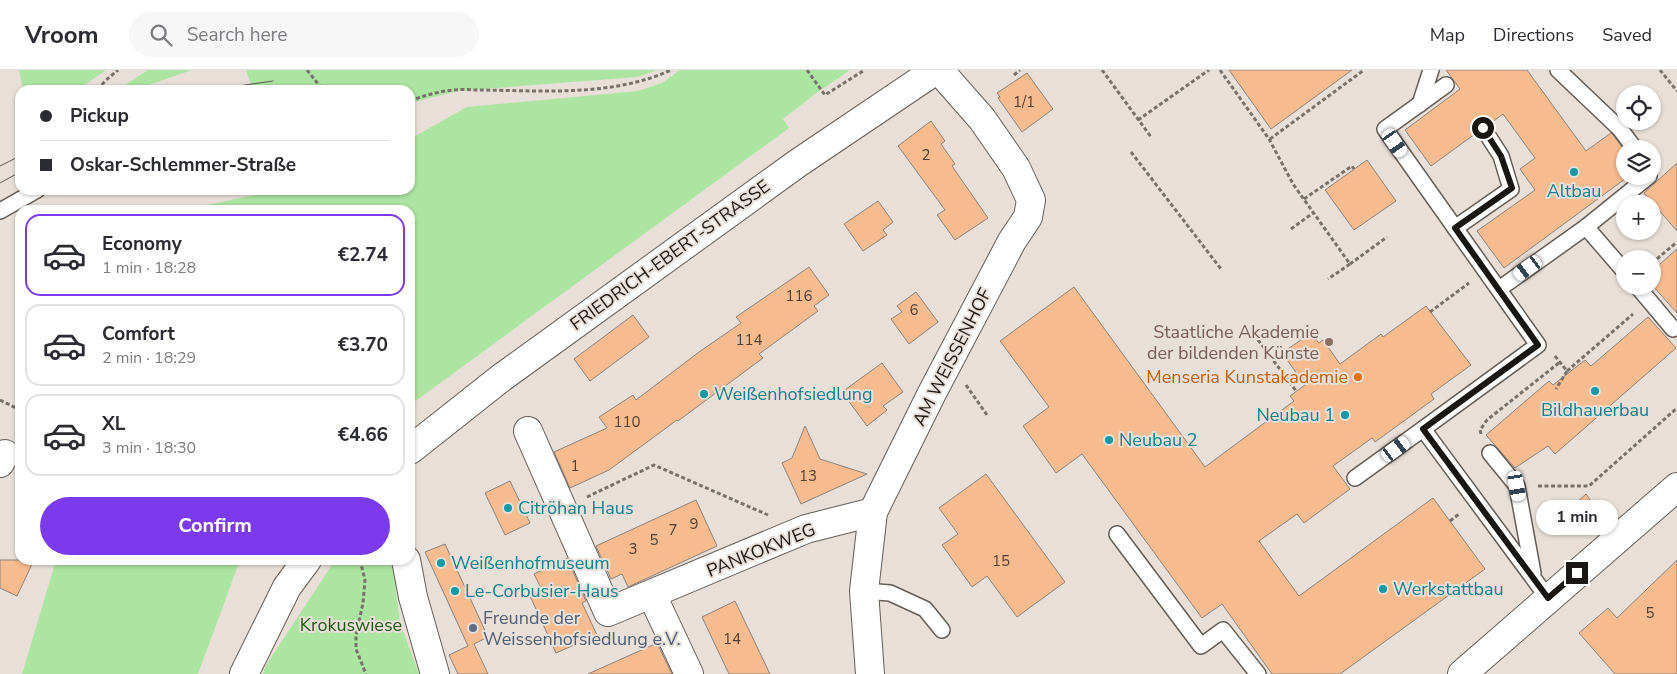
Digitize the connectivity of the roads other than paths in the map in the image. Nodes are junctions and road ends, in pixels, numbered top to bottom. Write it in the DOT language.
graph roads {
  1 [pos="938,70"];
  2 [pos="1431,70"];
  3 [pos="1558,70"];
  4 [pos="1446,85"];
  5 [pos="1420,104"];
  6 [pos="1483,128"];
  7 [pos="1628,140"];
  8 [pos="1638,185"];
  9 [pos="28,195"];
  10 [pos="0,211"];
  11 [pos="1586,227"];
  12 [pos="1455,228"];
  13 [pos="1616,262"];
  14 [pos="1499,289"];
  15 [pos="1644,295"];
  16 [pos="1673,329"];
  17 [pos="1423,429"];
  18 [pos="528,431"];
  19 [pos="415,446"];
  20 [pos="1490,453"];
  21 [pos="1355,478"];
  22 [pos="1677,487"];
  23 [pos="873,512"];
  24 [pos="1117,534"];
  25 [pos="304,565"];
  26 [pos="407,565"];
  27 [pos="1541,587"];
  28 [pos="864,591"];
  29 [pos="652,595"];
  30 [pos="942,630"];
  31 [pos="244,674"];
  32 [pos="435,674"];
  33 [pos="689,674"];
  34 [pos="870,674"];
  35 [pos="1258,674"];
  36 [pos="1462,674"];
  1 -- 19 [label="street, FRIEDRICH-EBERT-STRASSE"];
  1 -- 23 [label="street, AM WEISSENHOF"];
  2 -- 5 [label="lane"];
  3 -- 7 [label="lane"];
  4 -- 5 [label="lane"];
  5 -- 12 [label="lane"];
  6 -- 12 [label="lane"];
  8 -- 11 [label="lane"];
  9 -- 10 [label="lane"];
  11 -- 13 [label="lane"];
  11 -- 14 [label="lane"];
  12 -- 14 [label="lane"];
  14 -- 17 [label="lane"];
  15 -- 16 [label="lane"];
  17 -- 21 [label="lane"];
  17 -- 27 [label="lane"];
  18 -- 29 [label="street, PANKOKWEG"];
  20 -- 27 [label="lane"];
  22 -- 27 [label="street"];
  23 -- 28 [label="street, AM WEISSENHOF"];
  23 -- 29 [label="street, PANKOKWEG"];
  24 -- 35 [label="lane"];
  25 -- 31 [label="street"];
  26 -- 32 [label="street"];
  27 -- 36 [label="street"];
  28 -- 30 [label="lane"];
  28 -- 34 [label="street, AM WEISSENHOF"];
  29 -- 33 [label="street"];
}
